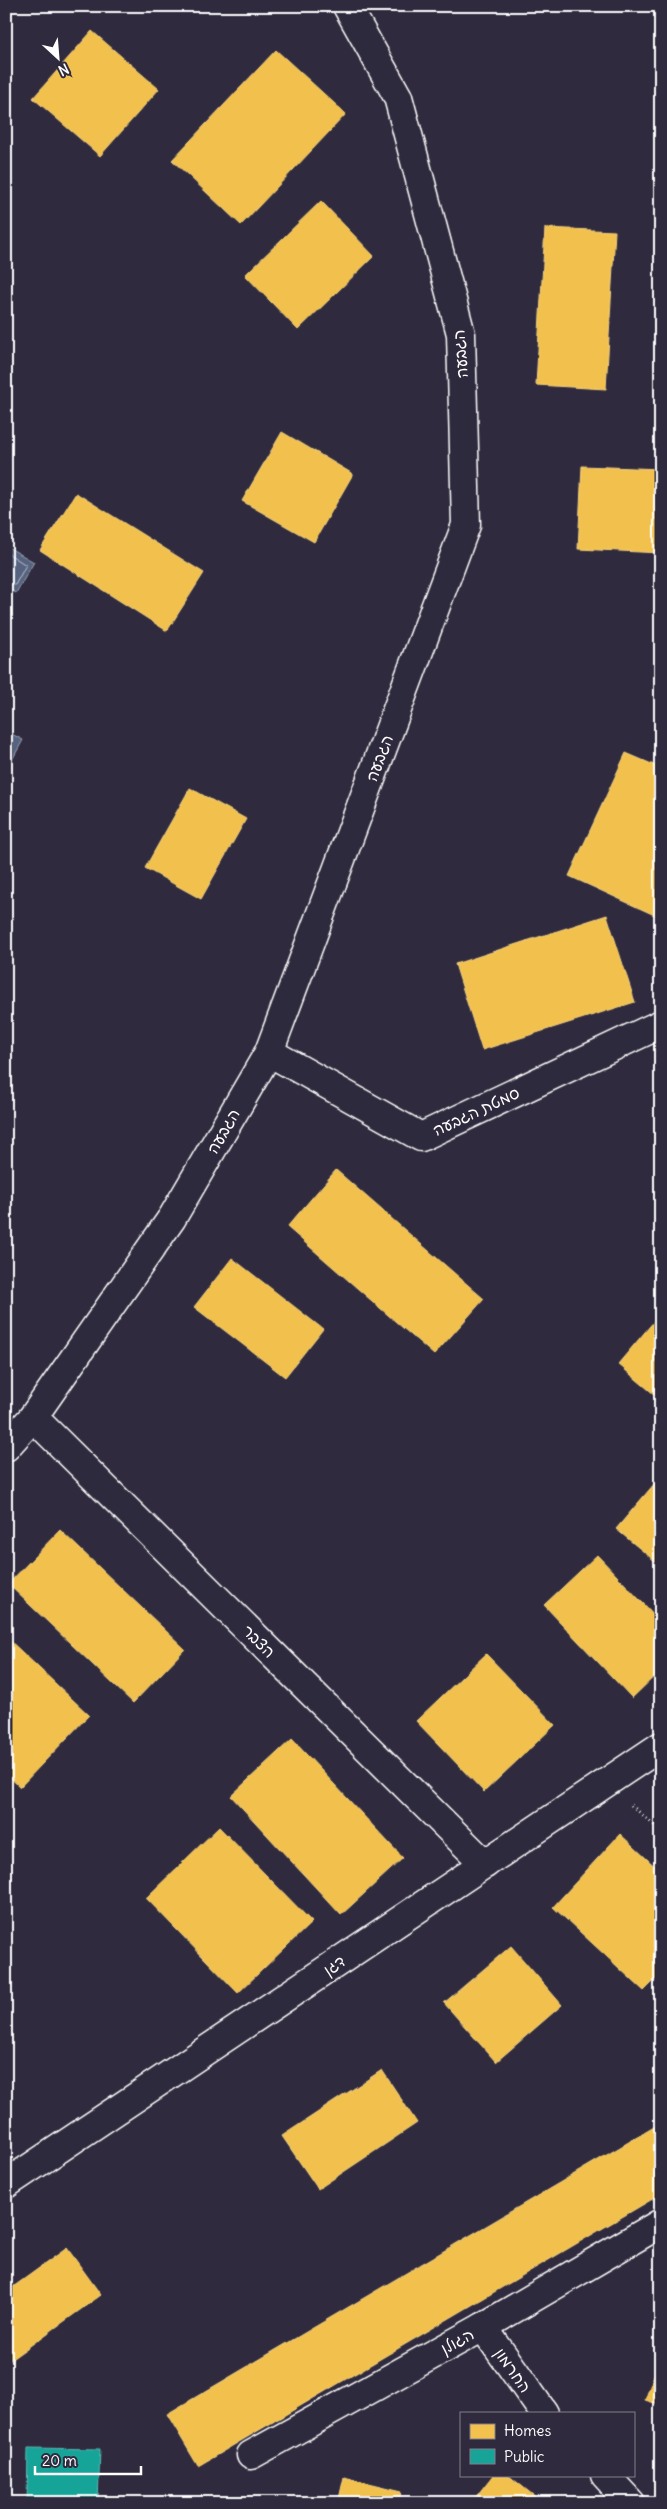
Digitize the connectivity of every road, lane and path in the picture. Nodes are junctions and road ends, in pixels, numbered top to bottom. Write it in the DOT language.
graph roads {
  1 [pos="347,6"];
  2 [pos="661,1024"];
  3 [pos="269,1052"];
  4 [pos="33,1417"];
  5 [pos="6,1447"];
  6 [pos="661,1746"];
  7 [pos="606,1783"];
  8 [pos="661,1831"];
  9 [pos="485,1864"];
  10 [pos="6,2184"];
  11 [pos="661,2223"];
  12 [pos="483,2327"];
  13 [pos="543,2412"];
  14 [pos="251,2454"];
  15 [pos="605,2476"];
  16 [pos="631,2503"];
  1 -- 3 [label="street, הגבעה"];
  2 -- 3 [label="street, סמטת הגבעה"];
  3 -- 4 [label="street, הגבעה"];
  4 -- 5 [label="street, הגבעה"];
  4 -- 9 [label="street, הצבר"];
  6 -- 7 [label="street, דגן"];
  7 -- 8 [label="path"];
  7 -- 9 [label="street, דגן"];
  9 -- 10 [label="street, דגן"];
  11 -- 12 [label="street, הגולן"];
  12 -- 13 [label="street, החרמון"];
  12 -- 14 [label="street, הגולן"];
  15 -- 16 [label="street"];
}
